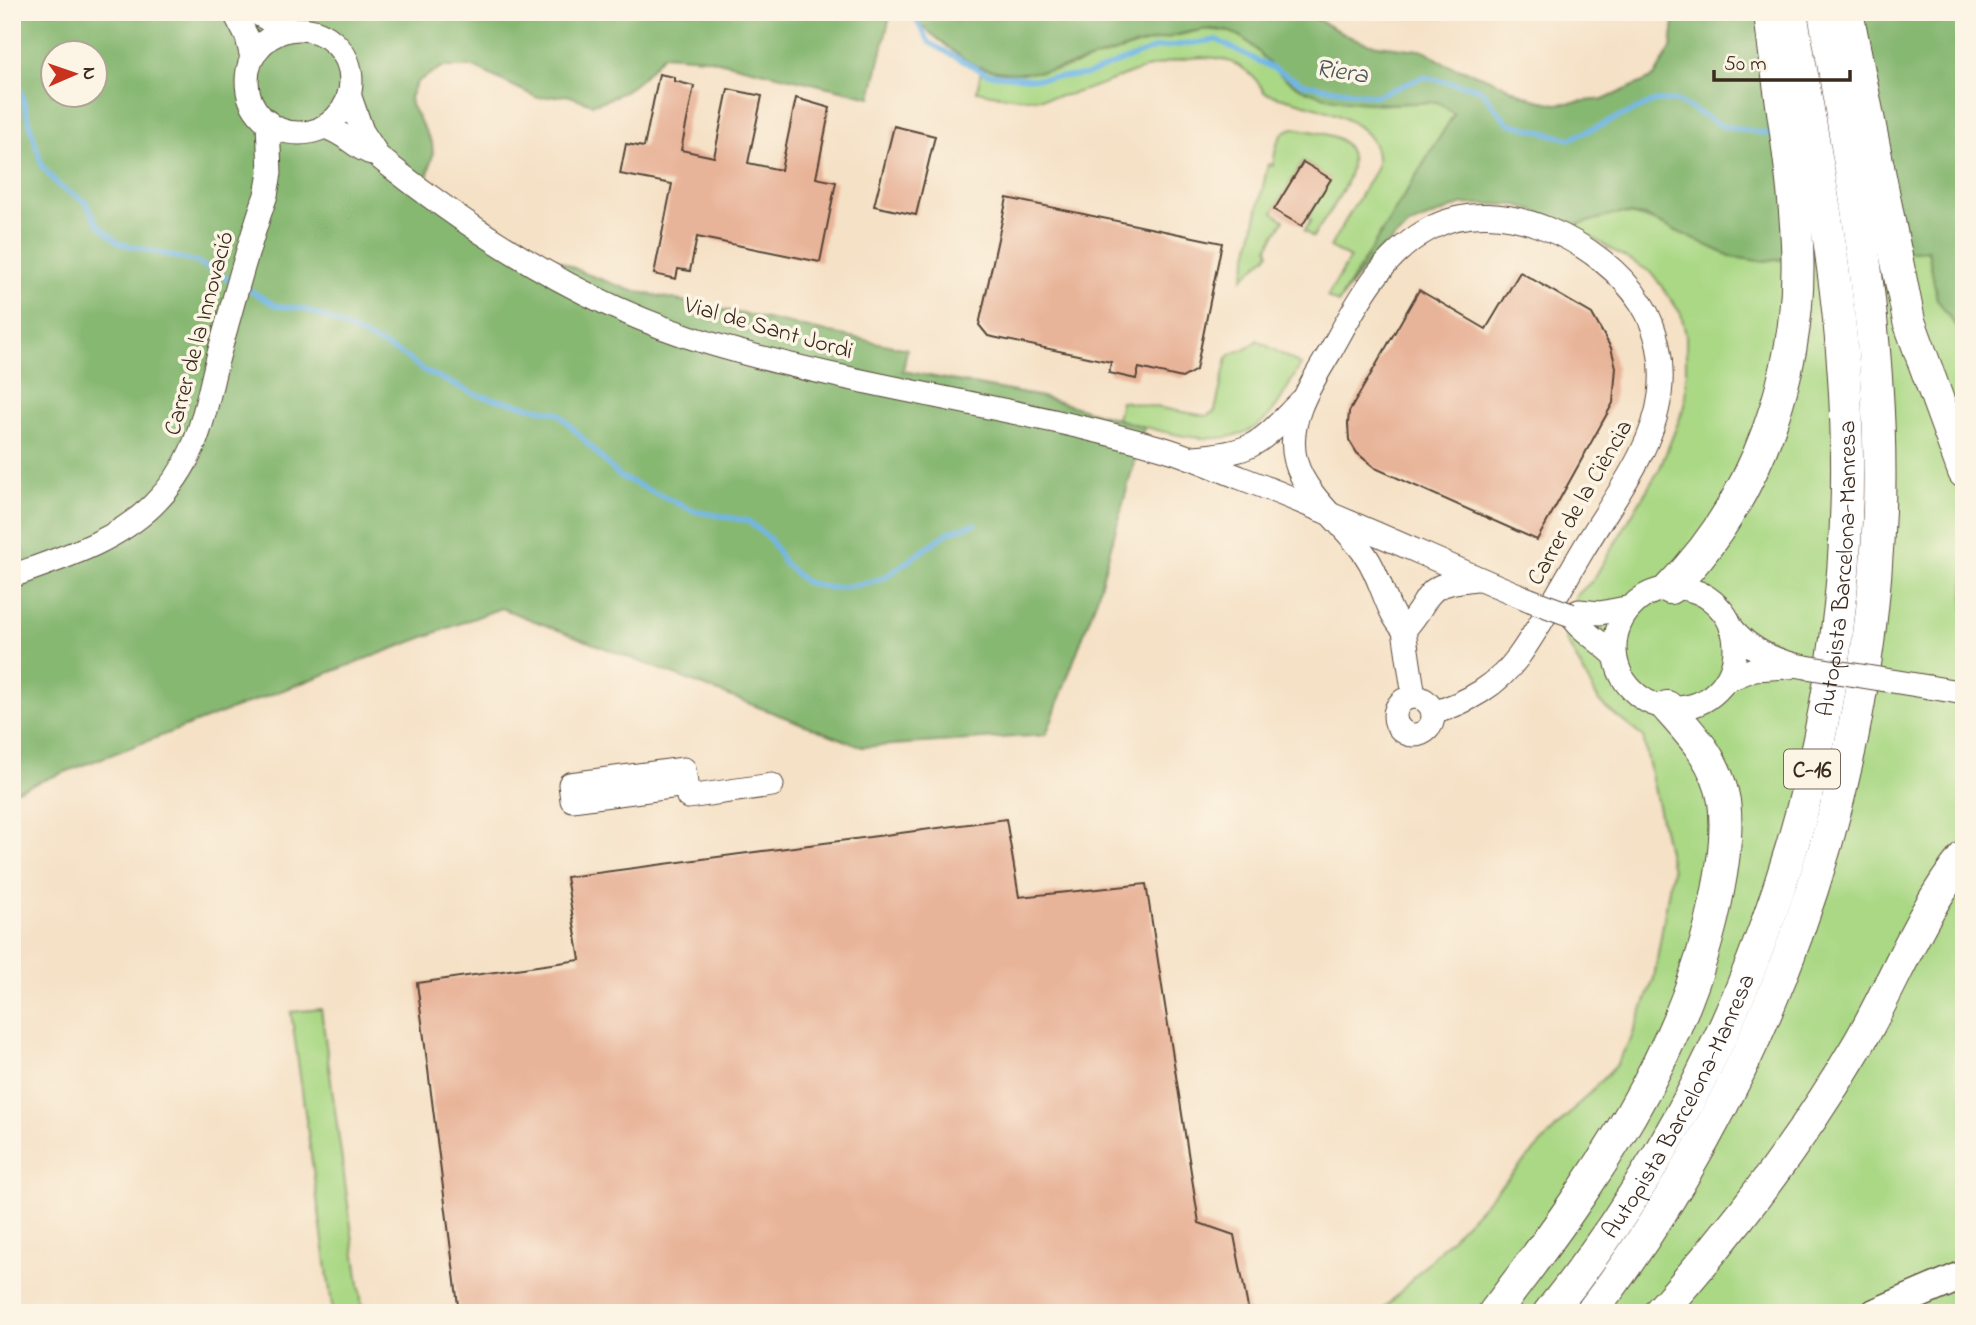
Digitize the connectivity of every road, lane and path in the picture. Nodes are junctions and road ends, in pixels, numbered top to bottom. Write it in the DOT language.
graph roads {
  1 [pos="234,12"];
  2 [pos="255,12"];
  3 [pos="1770,12"];
  4 [pos="1791,12"];
  5 [pos="1824,12"];
  6 [pos="1847,12"];
  7 [pos="286,30"];
  8 [pos="252,58"];
  9 [pos="349,94"];
  10 [pos="268,122"];
  11 [pos="323,127"];
  12 [pos="299,133"];
  13 [pos="375,154"];
  14 [pos="270,173"];
  15 [pos="1303,399"];
  16 [pos="1187,457"];
  17 [pos="1964,472"];
  18 [pos="1334,515"];
  19 [pos="12,576"];
  20 [pos="1479,579"];
  21 [pos="1670,588"];
  22 [pos="1631,607"];
  23 [pos="1571,615"];
  24 [pos="1731,627"];
  25 [pos="1405,630"];
  26 [pos="1615,656"];
  27 [pos="1800,666"];
  28 [pos="1725,681"];
  29 [pos="1964,693"];
  30 [pos="1414,697"];
  31 [pos="1667,707"];
  32 [pos="1433,713"];
  33 [pos="686,785"];
  34 [pos="772,785"];
  35 [pos="1964,857"];
  36 [pos="1964,1275"];
  37 [pos="1894,1307"];
  38 [pos="1494,1313"];
  39 [pos="1549,1313"];
  40 [pos="1591,1313"];
  41 [pos="1659,1313"];
  42 [pos="1875,1313"];
  1 -- 8 [label="street"];
  2 -- 7 [label="street"];
  3 -- 21 [label="highway"];
  4 -- 39 [label="highway, Autopista Barcelona-Manresa / C-16"];
  5 -- 40 [label="highway, Autopista Barcelona-Manresa / C-16"];
  6 -- 17 [label="highway"];
  7 -- 8 [label="street"];
  7 -- 9 [label="street"];
  8 -- 10 [label="street"];
  9 -- 11 [label="street"];
  9 -- 13 [label="street"];
  10 -- 12 [label="street"];
  10 -- 14 [label="street, Carrer de la Innovació"];
  11 -- 12 [label="street"];
  11 -- 13 [label="street, Vial de Sant Jordi"];
  12 -- 14 [label="street, Carrer de la Innovació"];
  13 -- 16 [label="street, Vial de Sant Jordi"];
  14 -- 19 [label="street, Carrer de la Innovació"];
  15 -- 16 [label="street"];
  15 -- 18 [label="street"];
  15 -- 32 [label="street, Carrer de la Ciència"];
  16 -- 18 [label="street, Vial de Sant Jordi"];
  18 -- 20 [label="street, Vial de Sant Jordi"];
  18 -- 25 [label="street"];
  20 -- 23 [label="street, Vial de Sant Jordi, bridge"];
  20 -- 25 [label="street"];
  21 -- 22 [label="street"];
  21 -- 24 [label="street"];
  22 -- 23 [label="street"];
  22 -- 26 [label="street"];
  23 -- 26 [label="street"];
  24 -- 27 [label="street"];
  24 -- 28 [label="street"];
  25 -- 30 [label="street"];
  26 -- 31 [label="street"];
  27 -- 28 [label="street"];
  27 -- 29 [label="street, bridge"];
  28 -- 31 [label="street"];
  30 -- 32 [label="street"];
  30 -- 32 [label="street"];
  31 -- 38 [label="highway"];
  33 -- 34 [label="street"];
  35 -- 41 [label="highway"];
  36 -- 37 [label="main road"];
  37 -- 42 [label="main road"];
}
